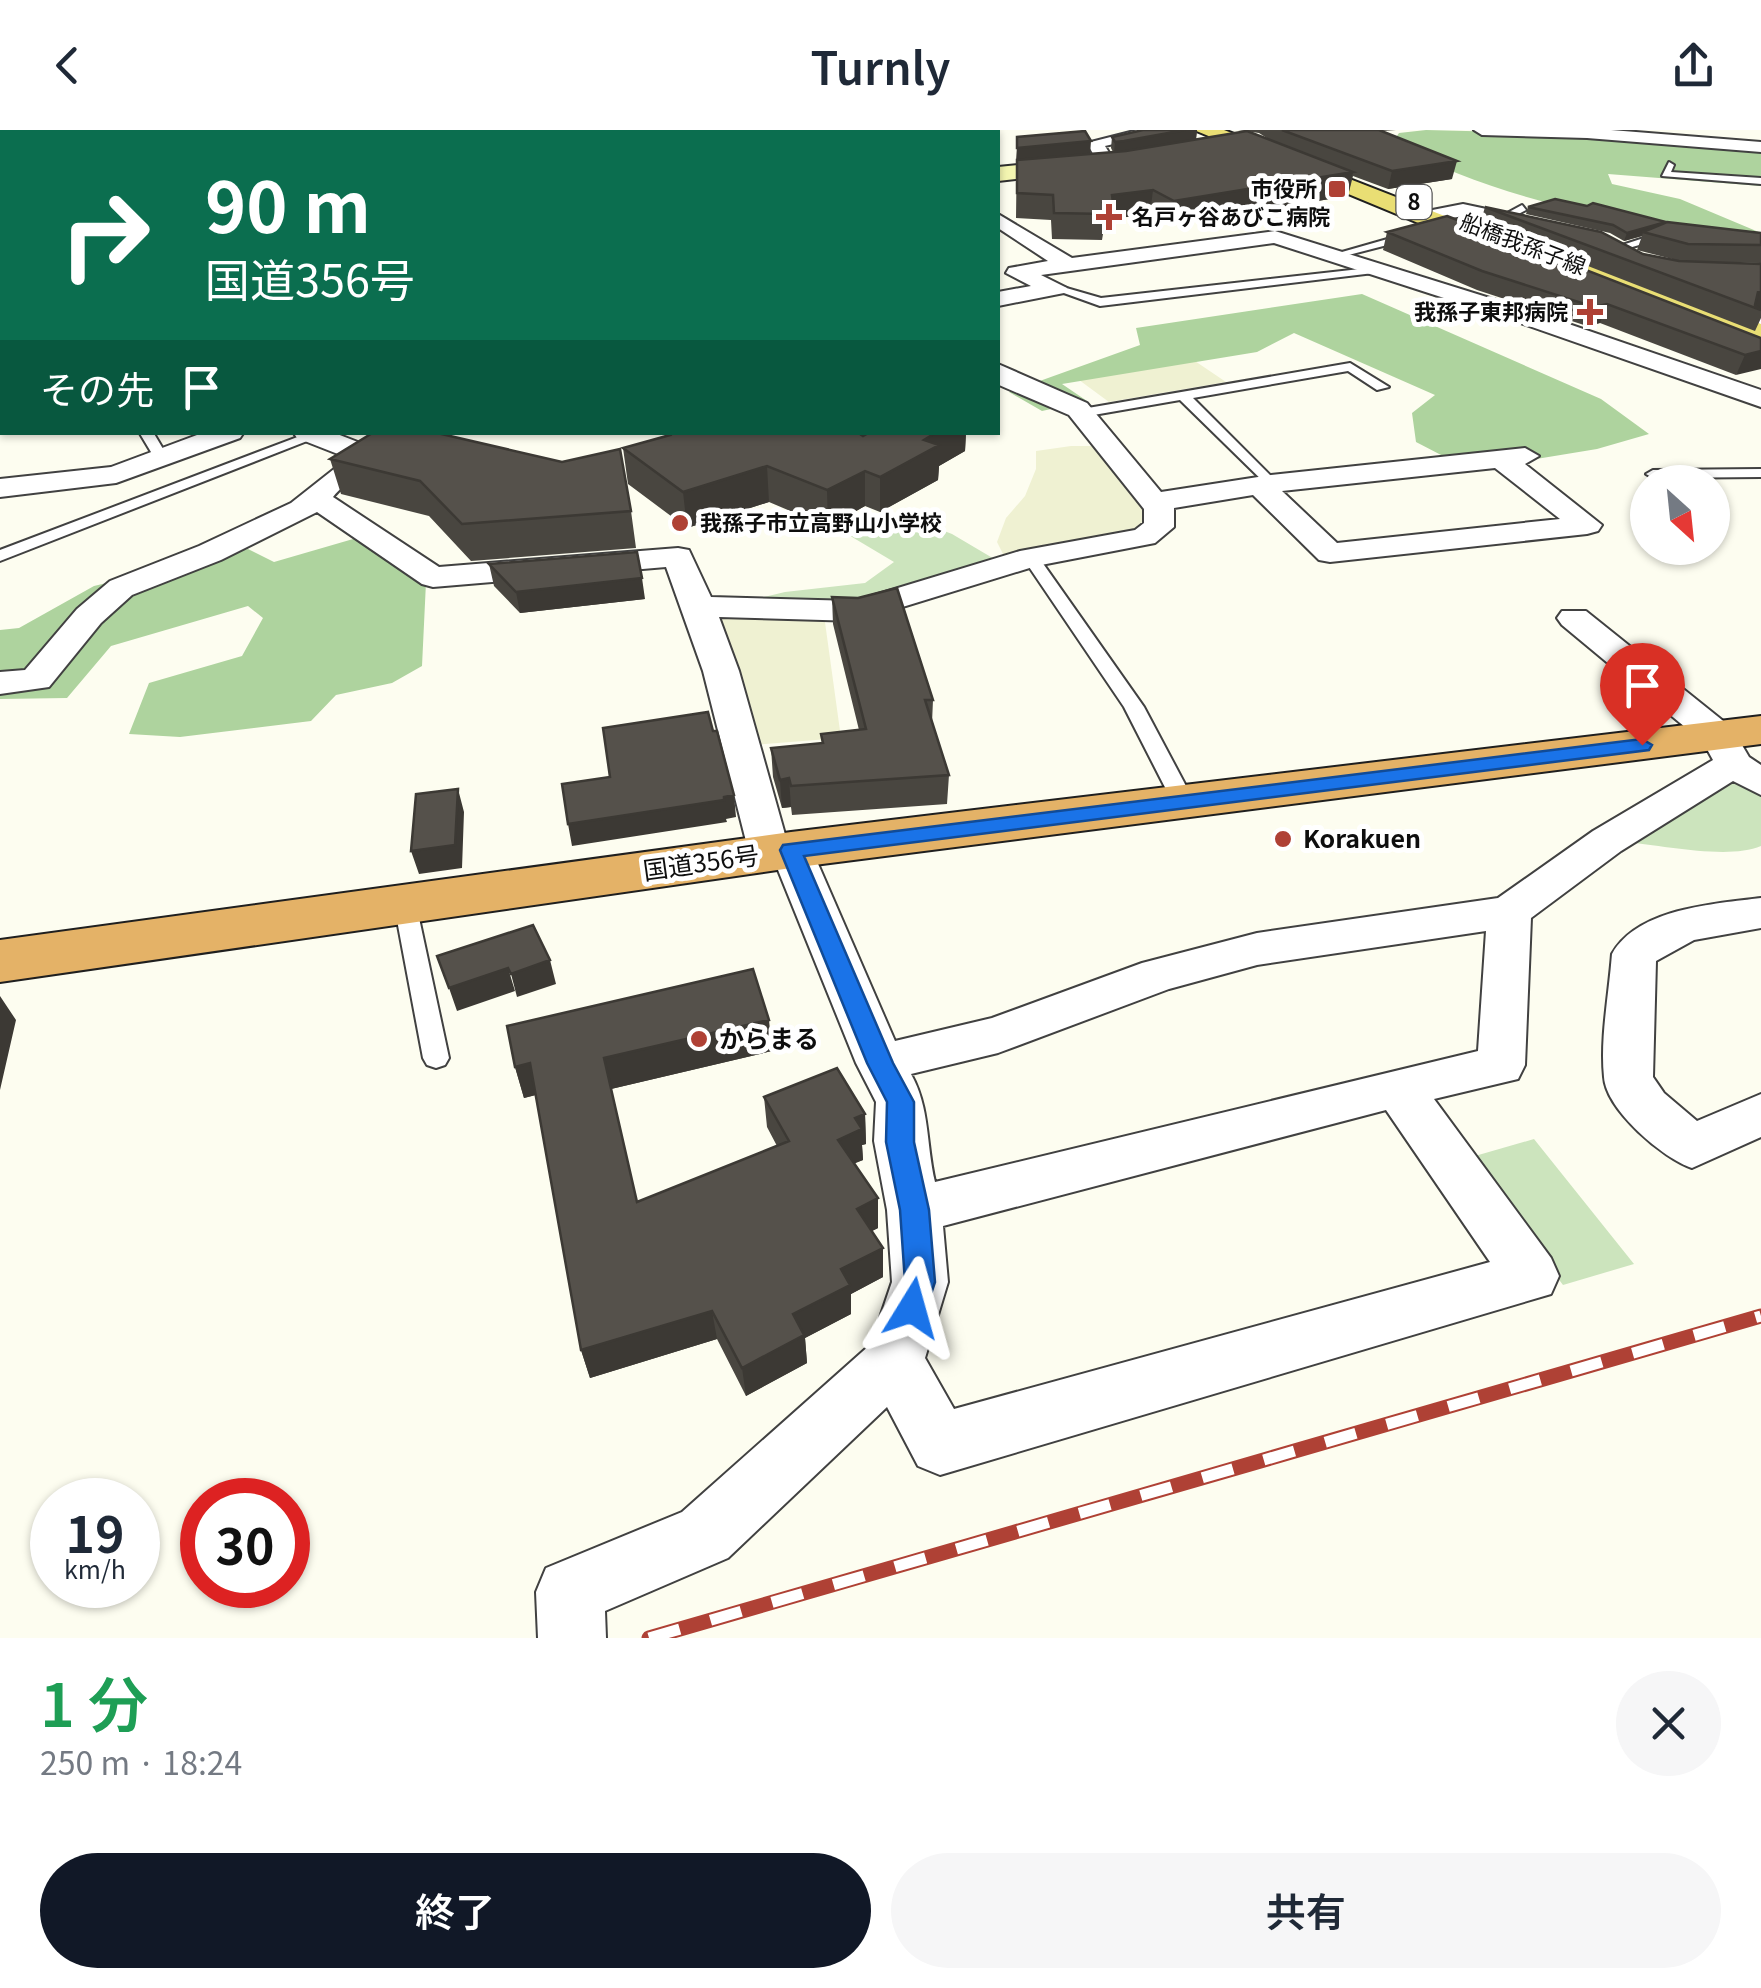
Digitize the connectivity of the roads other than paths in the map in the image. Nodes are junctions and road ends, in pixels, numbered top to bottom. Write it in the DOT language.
graph roads {
  1 [pos="1482,130"];
  2 [pos="1242,138"];
  3 [pos="1203,139"];
  4 [pos="1761,148"];
  5 [pos="1155,150"];
  6 [pos="1107,164"];
  7 [pos="1669,165"];
  8 [pos="1000,174"];
  9 [pos="1761,181"];
  10 [pos="1433,215"];
  11 [pos="1000,221"];
  12 [pos="1550,228"];
  13 [pos="1653,238"];
  14 [pos="1392,241"];
  15 [pos="1610,244"];
  16 [pos="1333,256"];
  17 [pos="1642,261"];
  18 [pos="1067,264"];
  19 [pos="1378,270"];
  20 [pos="1056,288"];
  21 [pos="1000,299"];
  22 [pos="1761,334"];
  23 [pos="1761,348"];
  24 [pos="1000,374"];
  25 [pos="1382,387"];
  26 [pos="1182,395"];
  27 [pos="1761,399"];
  28 [pos="1082,413"];
  29 [pos="148,435"];
  30 [pos="223,435"];
  31 [pos="306,435"];
  32 [pos="312,435"];
  33 [pos="162,459"];
  34 [pos="1730,473"];
  35 [pos="1761,473"];
  36 [pos="1265,485"];
  37 [pos="0,488"];
  38 [pos="317,500"];
  39 [pos="1154,502"];
  40 [pos="0,556"];
  41 [pos="1031,558"];
  42 [pos="698,606"];
  43 [pos="1574,618"];
  44 [pos="0,682"];
  45 [pos="1744,753"];
  46 [pos="1184,803"];
  47 [pos="780,852"];
  48 [pos="406,904"];
  49 [pos="1509,912"];
  50 [pos="1761,913"];
  51 [pos="0,961"];
  52 [pos="436,1058"];
  53 [pos="880,1063"];
  54 [pos="1398,1087"];
  55 [pos="1761,1114"];
  56 [pos="914,1210"];
  57 [pos="894,1361"];
  58 [pos="572,1638"];
  1 -- 4 [label="street"];
  2 -- 3 [label="street"];
  2 -- 10 [label="main road, 船橋我孫子線 / 8"];
  5 -- 6 [label="street"];
  5 -- 6 [label="street"];
  6 -- 8 [label="street"];
  7 -- 9 [label="lane"];
  10 -- 12 [label="street"];
  10 -- 22 [label="main road, 船橋我孫子線 / 8"];
  10 -- 23 [label="main road, 船橋我孫子線 / 8"];
  11 -- 18 [label="street"];
  13 -- 15 [label="lane"];
  14 -- 16 [label="lane"];
  15 -- 17 [label="street"];
  16 -- 18 [label="street"];
  16 -- 19 [label="street"];
  18 -- 20 [label="street"];
  19 -- 20 [label="lane"];
  19 -- 27 [label="street"];
  20 -- 21 [label="street"];
  24 -- 28 [label="street"];
  25 -- 26 [label="lane"];
  26 -- 28 [label="lane"];
  26 -- 36 [label="lane"];
  28 -- 39 [label="street"];
  29 -- 33 [label="lane"];
  30 -- 33 [label="street"];
  31 -- 40 [label="lane"];
  32 -- 38 [label="street"];
  33 -- 37 [label="street"];
  34 -- 35 [label="lane"];
  36 -- 36 [label="street"];
  36 -- 39 [label="street"];
  38 -- 42 [label="street"];
  38 -- 44 [label="street"];
  39 -- 41 [label="street"];
  41 -- 42 [label="street"];
  41 -- 46 [label="lane"];
  42 -- 47 [label="street"];
  43 -- 45 [label="street"];
  45 -- 46 [label="highway, 国道356号"];
  45 -- 49 [label="street"];
  46 -- 47 [label="highway, 国道356号"];
  47 -- 48 [label="highway, 国道356号"];
  47 -- 53 [label="street"];
  48 -- 51 [label="highway, 国道356号"];
  48 -- 52 [label="lane"];
  49 -- 53 [label="street"];
  49 -- 54 [label="street"];
  50 -- 55 [label="street"];
  53 -- 56 [label="street"];
  54 -- 56 [label="street"];
  54 -- 57 [label="street"];
  56 -- 57 [label="street"];
  57 -- 58 [label="street"];
}
